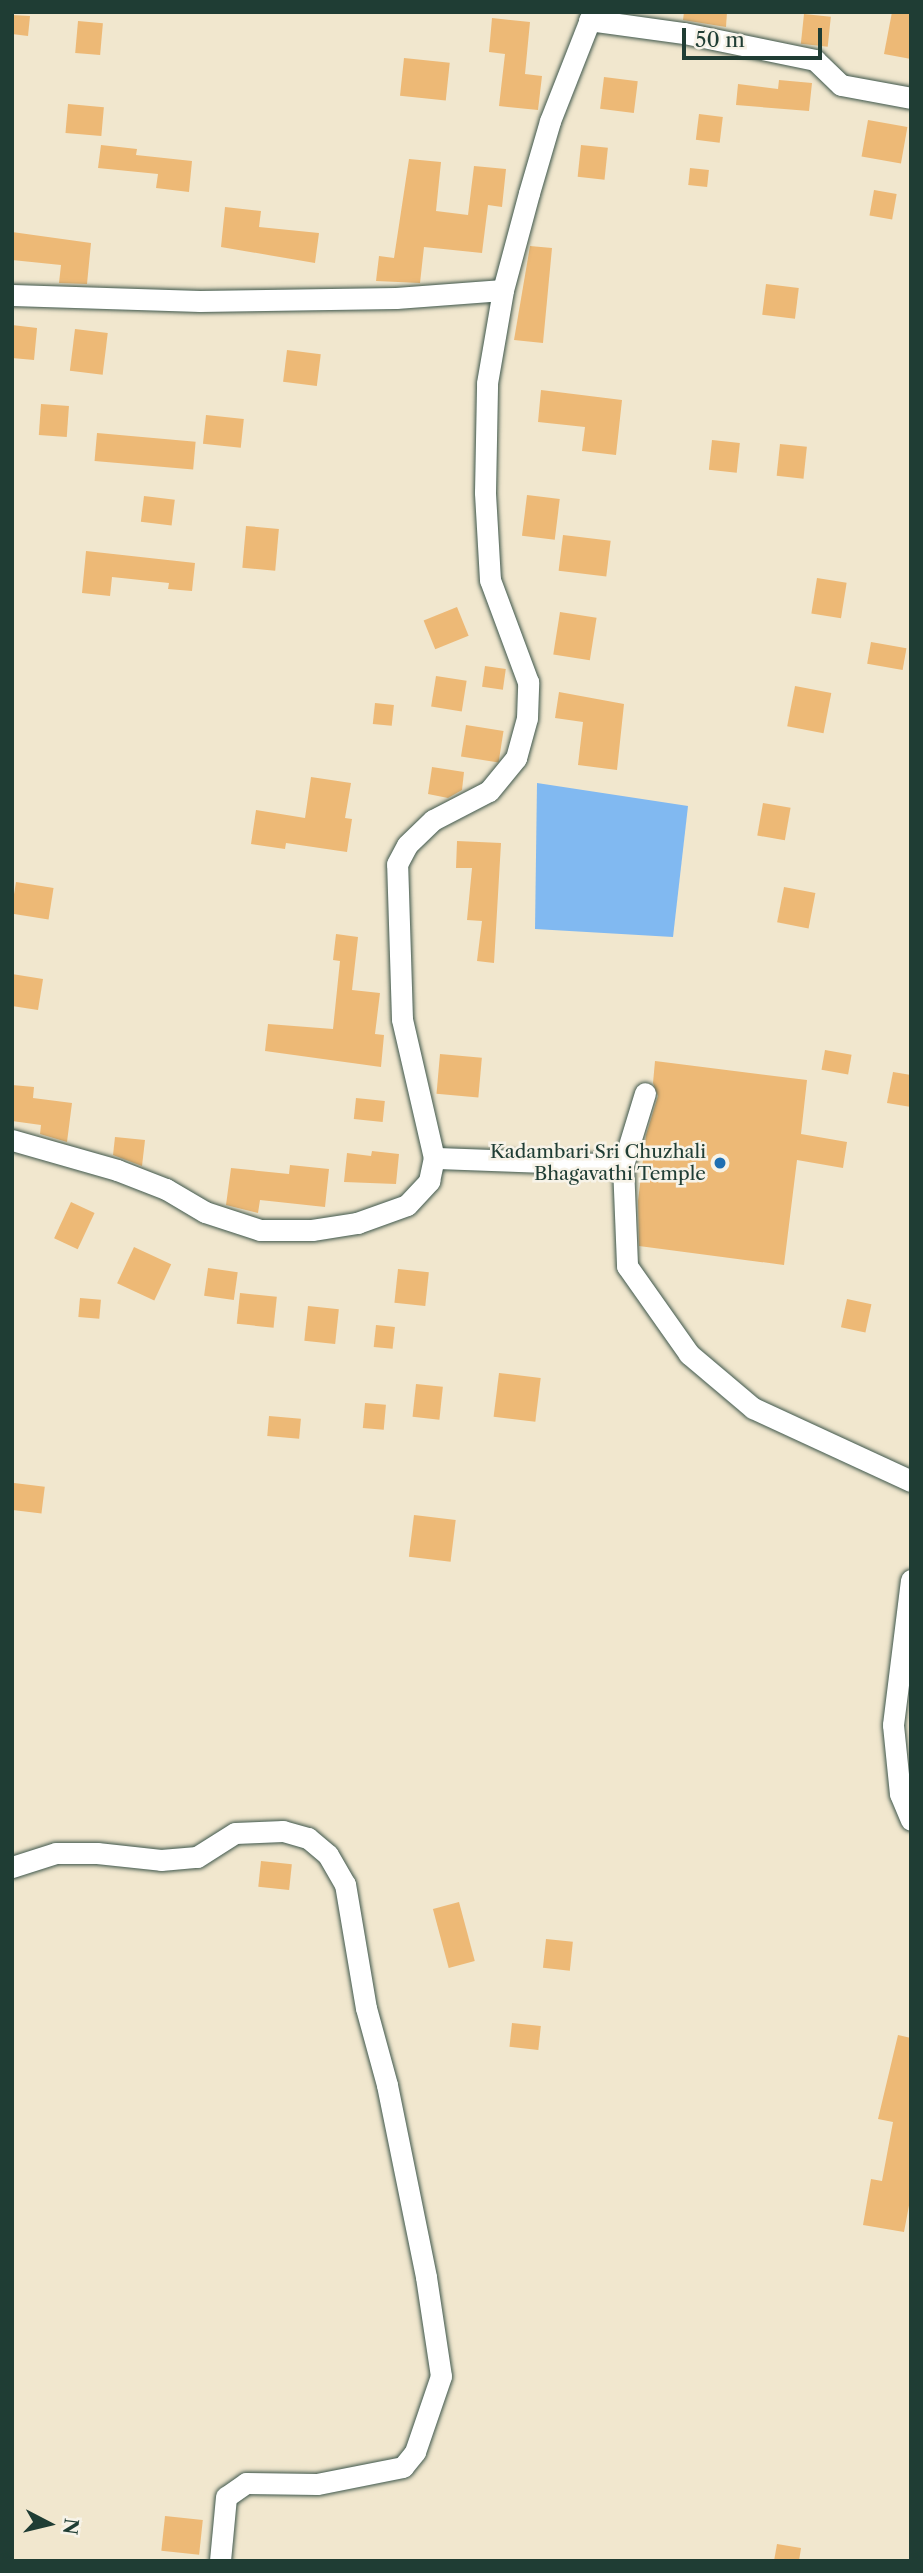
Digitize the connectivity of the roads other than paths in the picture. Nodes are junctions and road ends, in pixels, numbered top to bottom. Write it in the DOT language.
graph roads {
  1 [pos="591,16"];
  2 [pos="911,98"];
  3 [pos="503,290"];
  4 [pos="12,295"];
  5 [pos="645,1093"];
  6 [pos="12,1140"];
  7 [pos="434,1158"];
  8 [pos="623,1165"];
  9 [pos="911,1481"];
  10 [pos="911,1580"];
  11 [pos="911,1820"];
  12 [pos="12,1867"];
  13 [pos="219,2561"];
  1 -- 2 [label="street"];
  1 -- 3 [label="street"];
  3 -- 4 [label="street"];
  3 -- 7 [label="street"];
  5 -- 8 [label="street"];
  6 -- 7 [label="street"];
  7 -- 8 [label="street"];
  8 -- 9 [label="street"];
  10 -- 11 [label="street"];
  12 -- 13 [label="street"];
}
